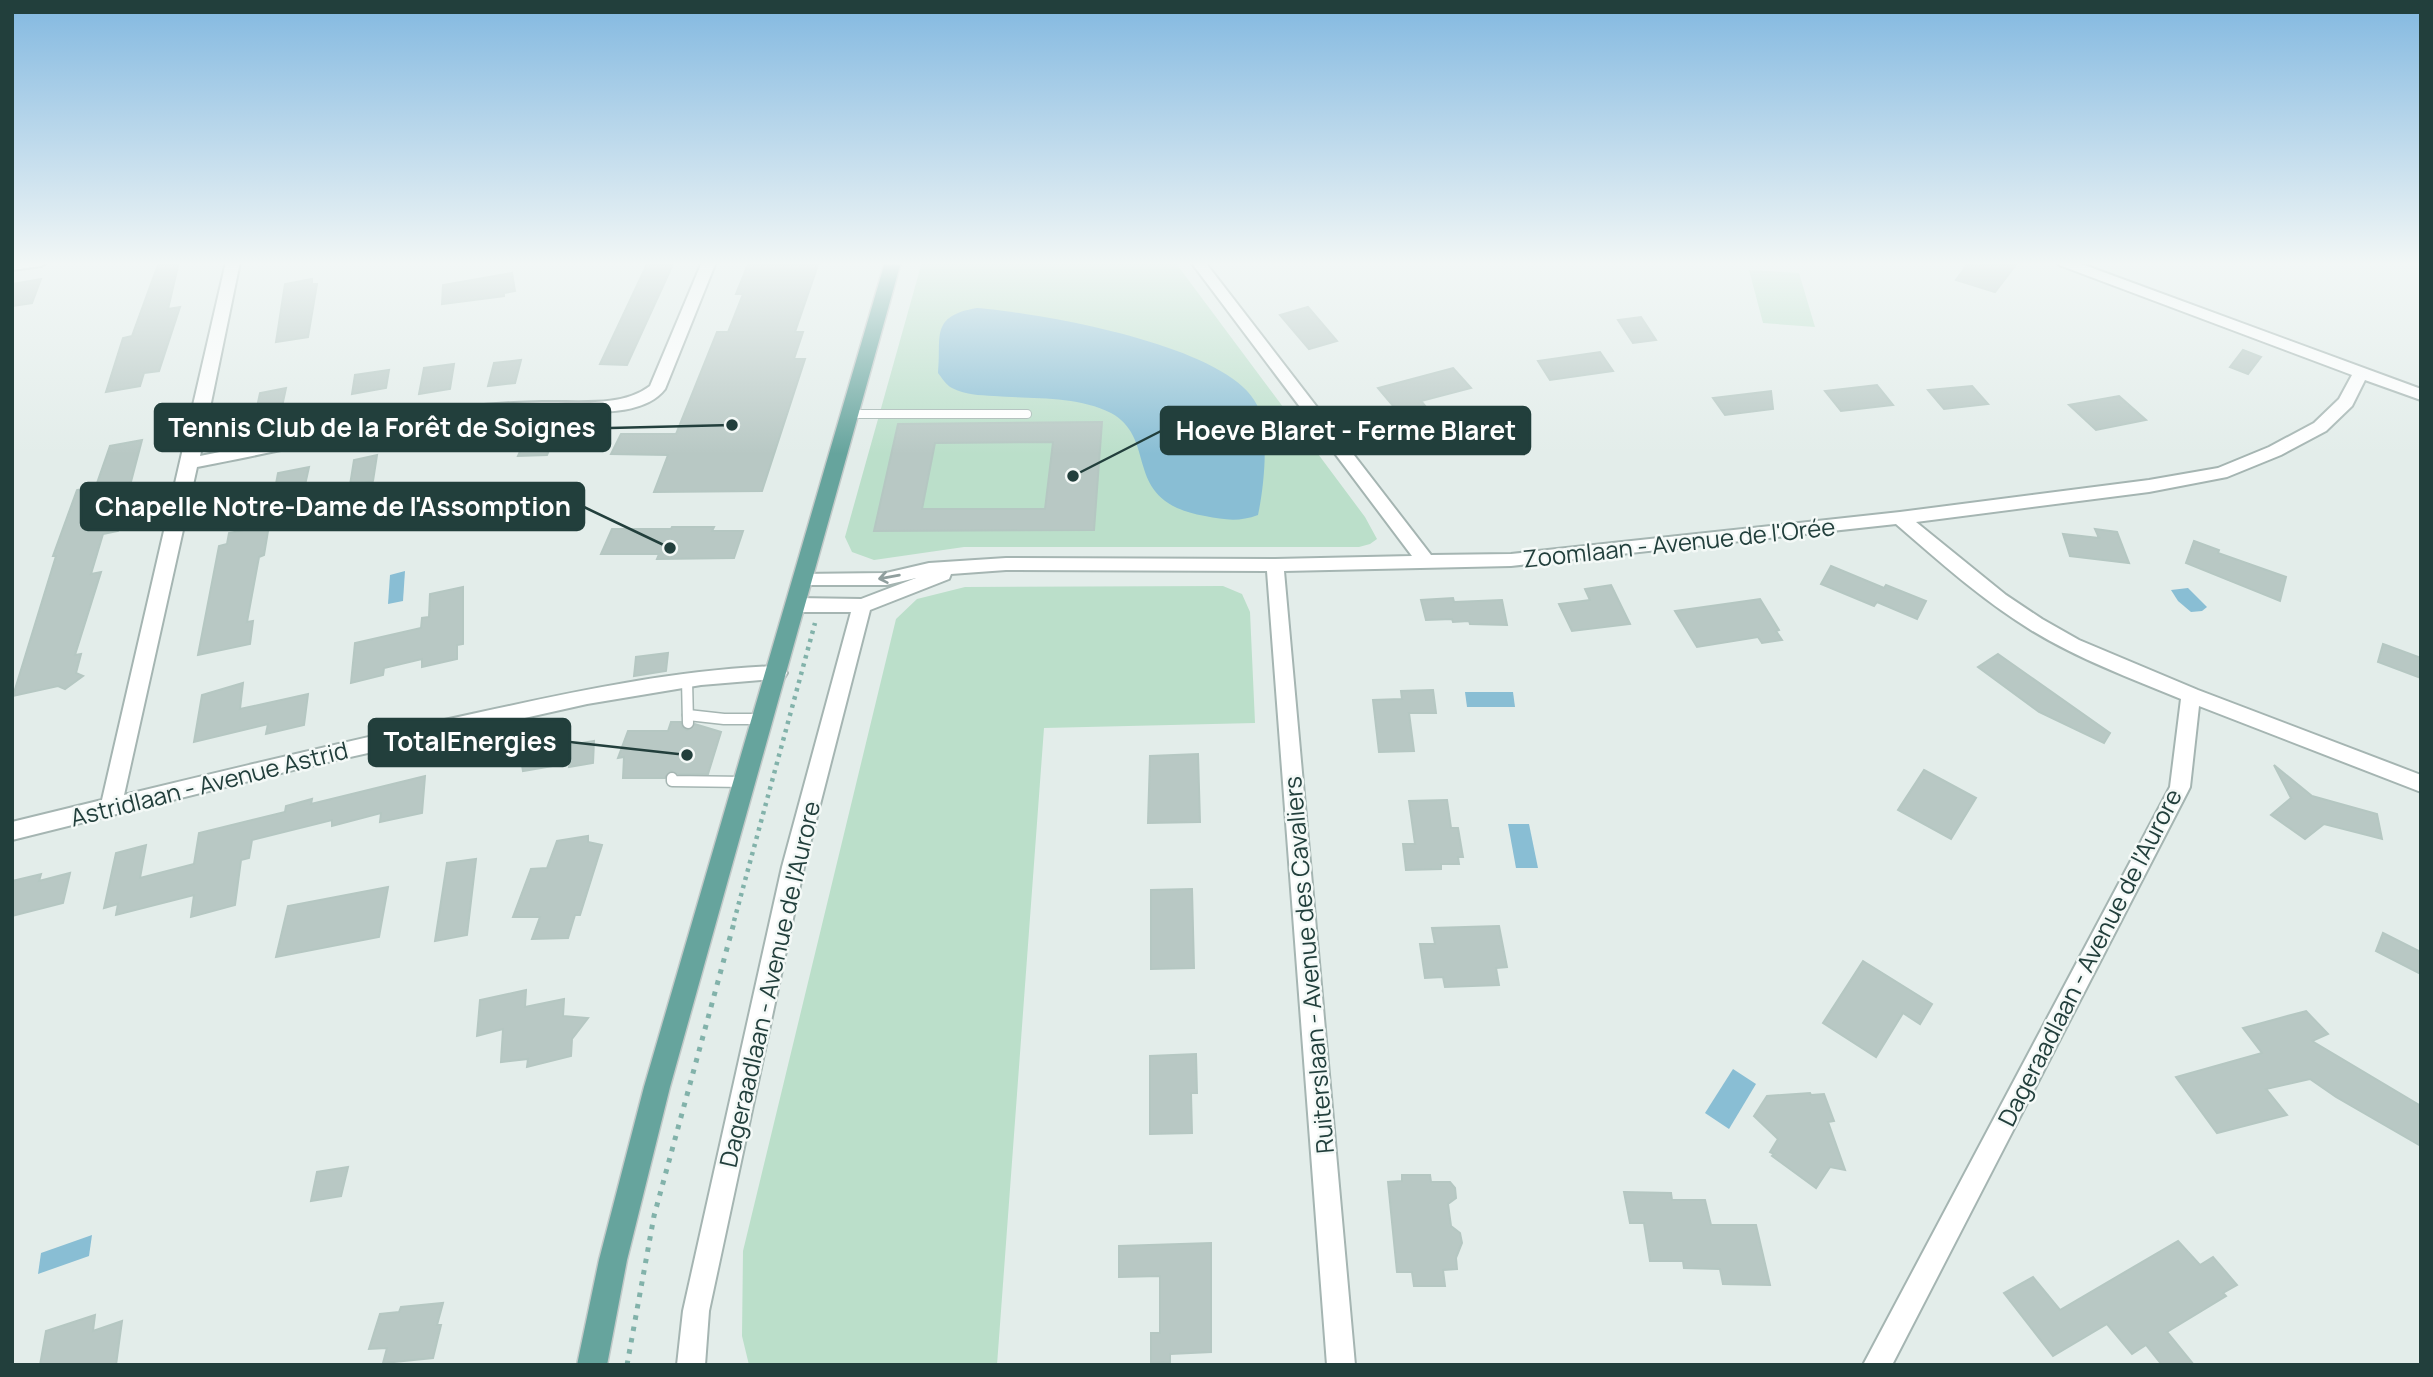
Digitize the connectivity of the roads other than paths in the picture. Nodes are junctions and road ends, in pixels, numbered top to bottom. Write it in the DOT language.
graph roads {
  1 [pos="219,326"];
  2 [pos="683,326"];
  3 [pos="875,326"];
  4 [pos="1247,326"];
  5 [pos="2236,326"];
  6 [pos="2361,373"];
  7 [pos="2421,395"];
  8 [pos="850,414"];
  9 [pos="1027,414"];
  10 [pos="190,463"];
  11 [pos="1900,519"];
  12 [pos="1427,563"];
  13 [pos="1275,565"];
  14 [pos="957,568"];
  15 [pos="804,579"];
  16 [pos="796,606"];
  17 [pos="862,606"];
  18 [pos="777,673"];
  19 [pos="687,680"];
  20 [pos="2190,695"];
  21 [pos="764,719"];
  22 [pos="672,778"];
  23 [pos="745,782"];
  24 [pos="2421,784"];
  25 [pos="111,807"];
  26 [pos="12,831"];
  27 [pos="592,1365"];
  28 [pos="691,1365"];
  29 [pos="1341,1365"];
  30 [pos="1877,1365"];
  1 -- 10 [label="street"];
  2 -- 10 [label="street"];
  3 -- 8 [label="main road"];
  4 -- 12 [label="street"];
  5 -- 6 [label="street"];
  6 -- 7 [label="street"];
  6 -- 11 [label="street, Zoomlaan - Avenue de l'Orée"];
  8 -- 9 [label="lane"];
  8 -- 15 [label="main road"];
  10 -- 25 [label="street"];
  11 -- 12 [label="street, Zoomlaan - Avenue de l'Orée"];
  11 -- 20 [label="street"];
  12 -- 13 [label="street, Zoomlaan - Avenue de l'Orée"];
  13 -- 14 [label="street, Zoomlaan - Avenue de l'Orée"];
  13 -- 29 [label="street, Ruiterslaan - Avenue des Cavaliers"];
  14 -- 15 [label="street, Zoomlaan - Avenue de l'Orée, one-way"];
  14 -- 17 [label="street, Zoomlaan - Avenue de l'Orée"];
  15 -- 16 [label="main road"];
  16 -- 17 [label="street, Zoomlaan - Avenue de l'Orée"];
  16 -- 18 [label="main road"];
  17 -- 28 [label="street, Dageraadlaan - Avenue de l'Aurore"];
  18 -- 19 [label="street, Astridlaan - Avenue Astrid"];
  18 -- 21 [label="main road"];
  19 -- 21 [label="lane"];
  19 -- 25 [label="street, Astridlaan - Avenue Astrid"];
  20 -- 24 [label="street"];
  20 -- 30 [label="street, Dageraadlaan - Avenue de l'Aurore"];
  21 -- 23 [label="main road"];
  22 -- 23 [label="lane"];
  23 -- 27 [label="main road"];
  25 -- 26 [label="street, Astridlaan - Avenue Astrid"];
}
